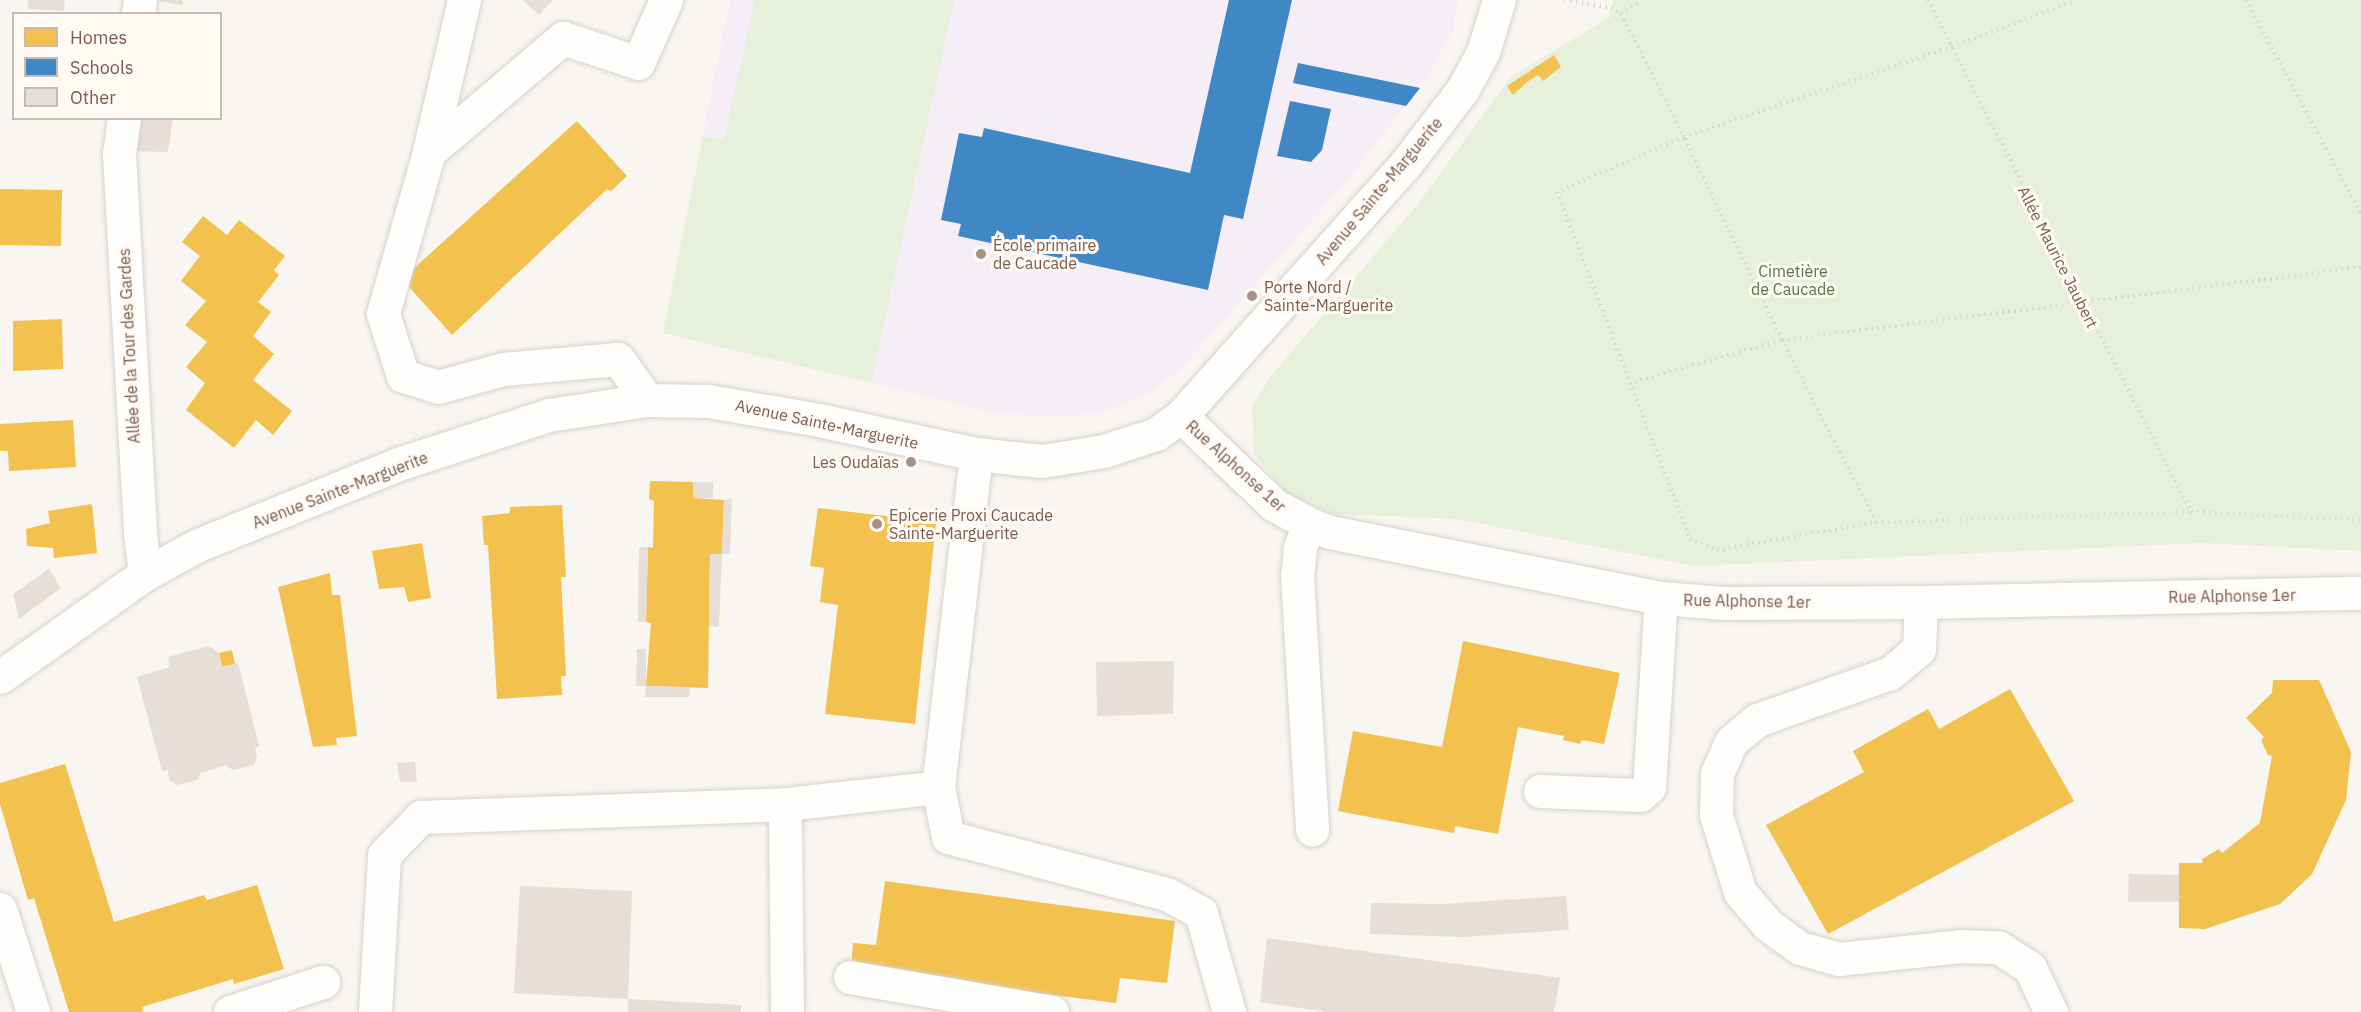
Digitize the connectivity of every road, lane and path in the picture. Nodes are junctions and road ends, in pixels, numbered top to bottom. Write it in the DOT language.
graph roads {
  1 [pos="464,0"];
  2 [pos="666,0"];
  3 [pos="1499,0"];
  4 [pos="1564,0"];
  5 [pos="1642,0"];
  6 [pos="1928,0"];
  7 [pos="2076,0"];
  8 [pos="2246,0"];
  9 [pos="1621,14"];
  10 [pos="1952,47"];
  11 [pos="124,120"];
  12 [pos="1684,137"];
  13 [pos="429,152"];
  14 [pos="2361,214"];
  15 [pos="2361,267"];
  16 [pos="2080,301"];
  17 [pos="1782,340"];
  18 [pos="1629,383"];
  19 [pos="647,400"];
  20 [pos="1181,416"];
  21 [pos="976,454"];
  22 [pos="2192,512"];
  23 [pos="2361,520"];
  24 [pos="1876,522"];
  25 [pos="1309,524"];
  26 [pos="145,574"];
  27 [pos="2361,593"];
  28 [pos="1661,598"];
  29 [pos="1922,602"];
  30 [pos="0,677"];
  31 [pos="938,787"];
  32 [pos="1540,791"];
  33 [pos="785,804"];
  34 [pos="1312,830"];
  35 [pos="0,909"];
  36 [pos="850,977"];
  37 [pos="322,982"];
  38 [pos="33,1012"];
  39 [pos="230,1012"];
  40 [pos="375,1012"];
  41 [pos="787,1012"];
  42 [pos="1052,1012"];
  43 [pos="1229,1012"];
  44 [pos="2051,1012"];
  1 -- 13 [label="street"];
  2 -- 13 [label="street"];
  3 -- 20 [label="street, Avenue Sainte-Marguerite"];
  4 -- 9 [label="path"];
  5 -- 9 [label="path"];
  6 -- 10 [label="path, Allée Maurice Jaubert"];
  7 -- 10 [label="path"];
  8 -- 14 [label="path"];
  9 -- 12 [label="path"];
  10 -- 12 [label="path"];
  10 -- 16 [label="path, Allée Maurice Jaubert"];
  11 -- 26 [label="street, Allée de la Tour des Gardes"];
  12 -- 17 [label="path"];
  12 -- 18 [label="path"];
  13 -- 19 [label="street"];
  15 -- 16 [label="path"];
  16 -- 17 [label="path"];
  16 -- 22 [label="path, Allée Maurice Jaubert"];
  17 -- 18 [label="path"];
  17 -- 24 [label="path"];
  18 -- 24 [label="path"];
  19 -- 21 [label="street, Avenue Sainte-Marguerite"];
  19 -- 26 [label="street, Avenue Sainte-Marguerite"];
  20 -- 21 [label="street, Avenue Sainte-Marguerite"];
  20 -- 25 [label="street, Rue Alphonse 1er"];
  21 -- 31 [label="street"];
  22 -- 23 [label="path"];
  22 -- 24 [label="path"];
  25 -- 28 [label="street, Rue Alphonse 1er"];
  25 -- 34 [label="street"];
  26 -- 30 [label="street, Avenue Sainte-Marguerite"];
  27 -- 29 [label="street, Rue Alphonse 1er"];
  28 -- 29 [label="street, Rue Alphonse 1er"];
  28 -- 32 [label="street"];
  29 -- 44 [label="street"];
  31 -- 33 [label="street"];
  31 -- 43 [label="street"];
  33 -- 40 [label="street"];
  33 -- 41 [label="street"];
  35 -- 38 [label="street"];
  36 -- 42 [label="street"];
  37 -- 39 [label="street"];
}
